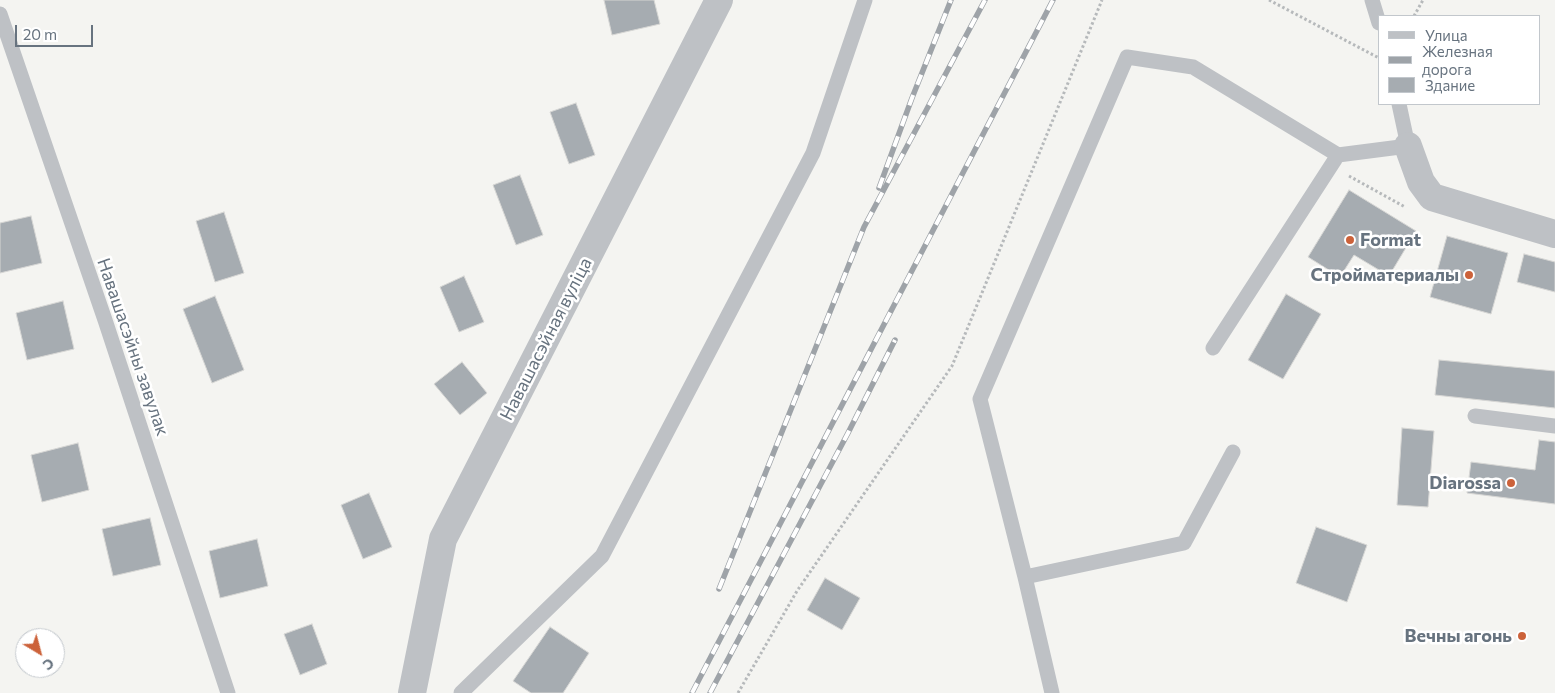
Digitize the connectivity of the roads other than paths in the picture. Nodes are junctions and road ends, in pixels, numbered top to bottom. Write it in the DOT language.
graph roads {
  1 [pos="719,0"];
  2 [pos="865,0"];
  3 [pos="1372,0"];
  4 [pos="0,14"];
  5 [pos="1378,20"];
  6 [pos="1399,105"];
  7 [pos="1408,146"];
  8 [pos="1338,155"];
  9 [pos="1555,234"];
  10 [pos="1213,348"];
  11 [pos="1475,416"];
  12 [pos="1555,426"];
  13 [pos="1233,452"];
  14 [pos="1025,577"];
  15 [pos="228,693"];
  16 [pos="412,693"];
  17 [pos="461,693"];
  18 [pos="1052,693"];
  1 -- 16 [label="street, Навашасэйная вуліца"];
  2 -- 17 [label="lane"];
  3 -- 5 [label="lane"];
  4 -- 15 [label="lane, Навашасэйны завулак"];
  6 -- 7 [label="lane"];
  7 -- 8 [label="lane"];
  7 -- 9 [label="street"];
  8 -- 10 [label="lane"];
  8 -- 14 [label="lane"];
  11 -- 12 [label="lane"];
  13 -- 14 [label="lane"];
  14 -- 18 [label="lane"];
}
